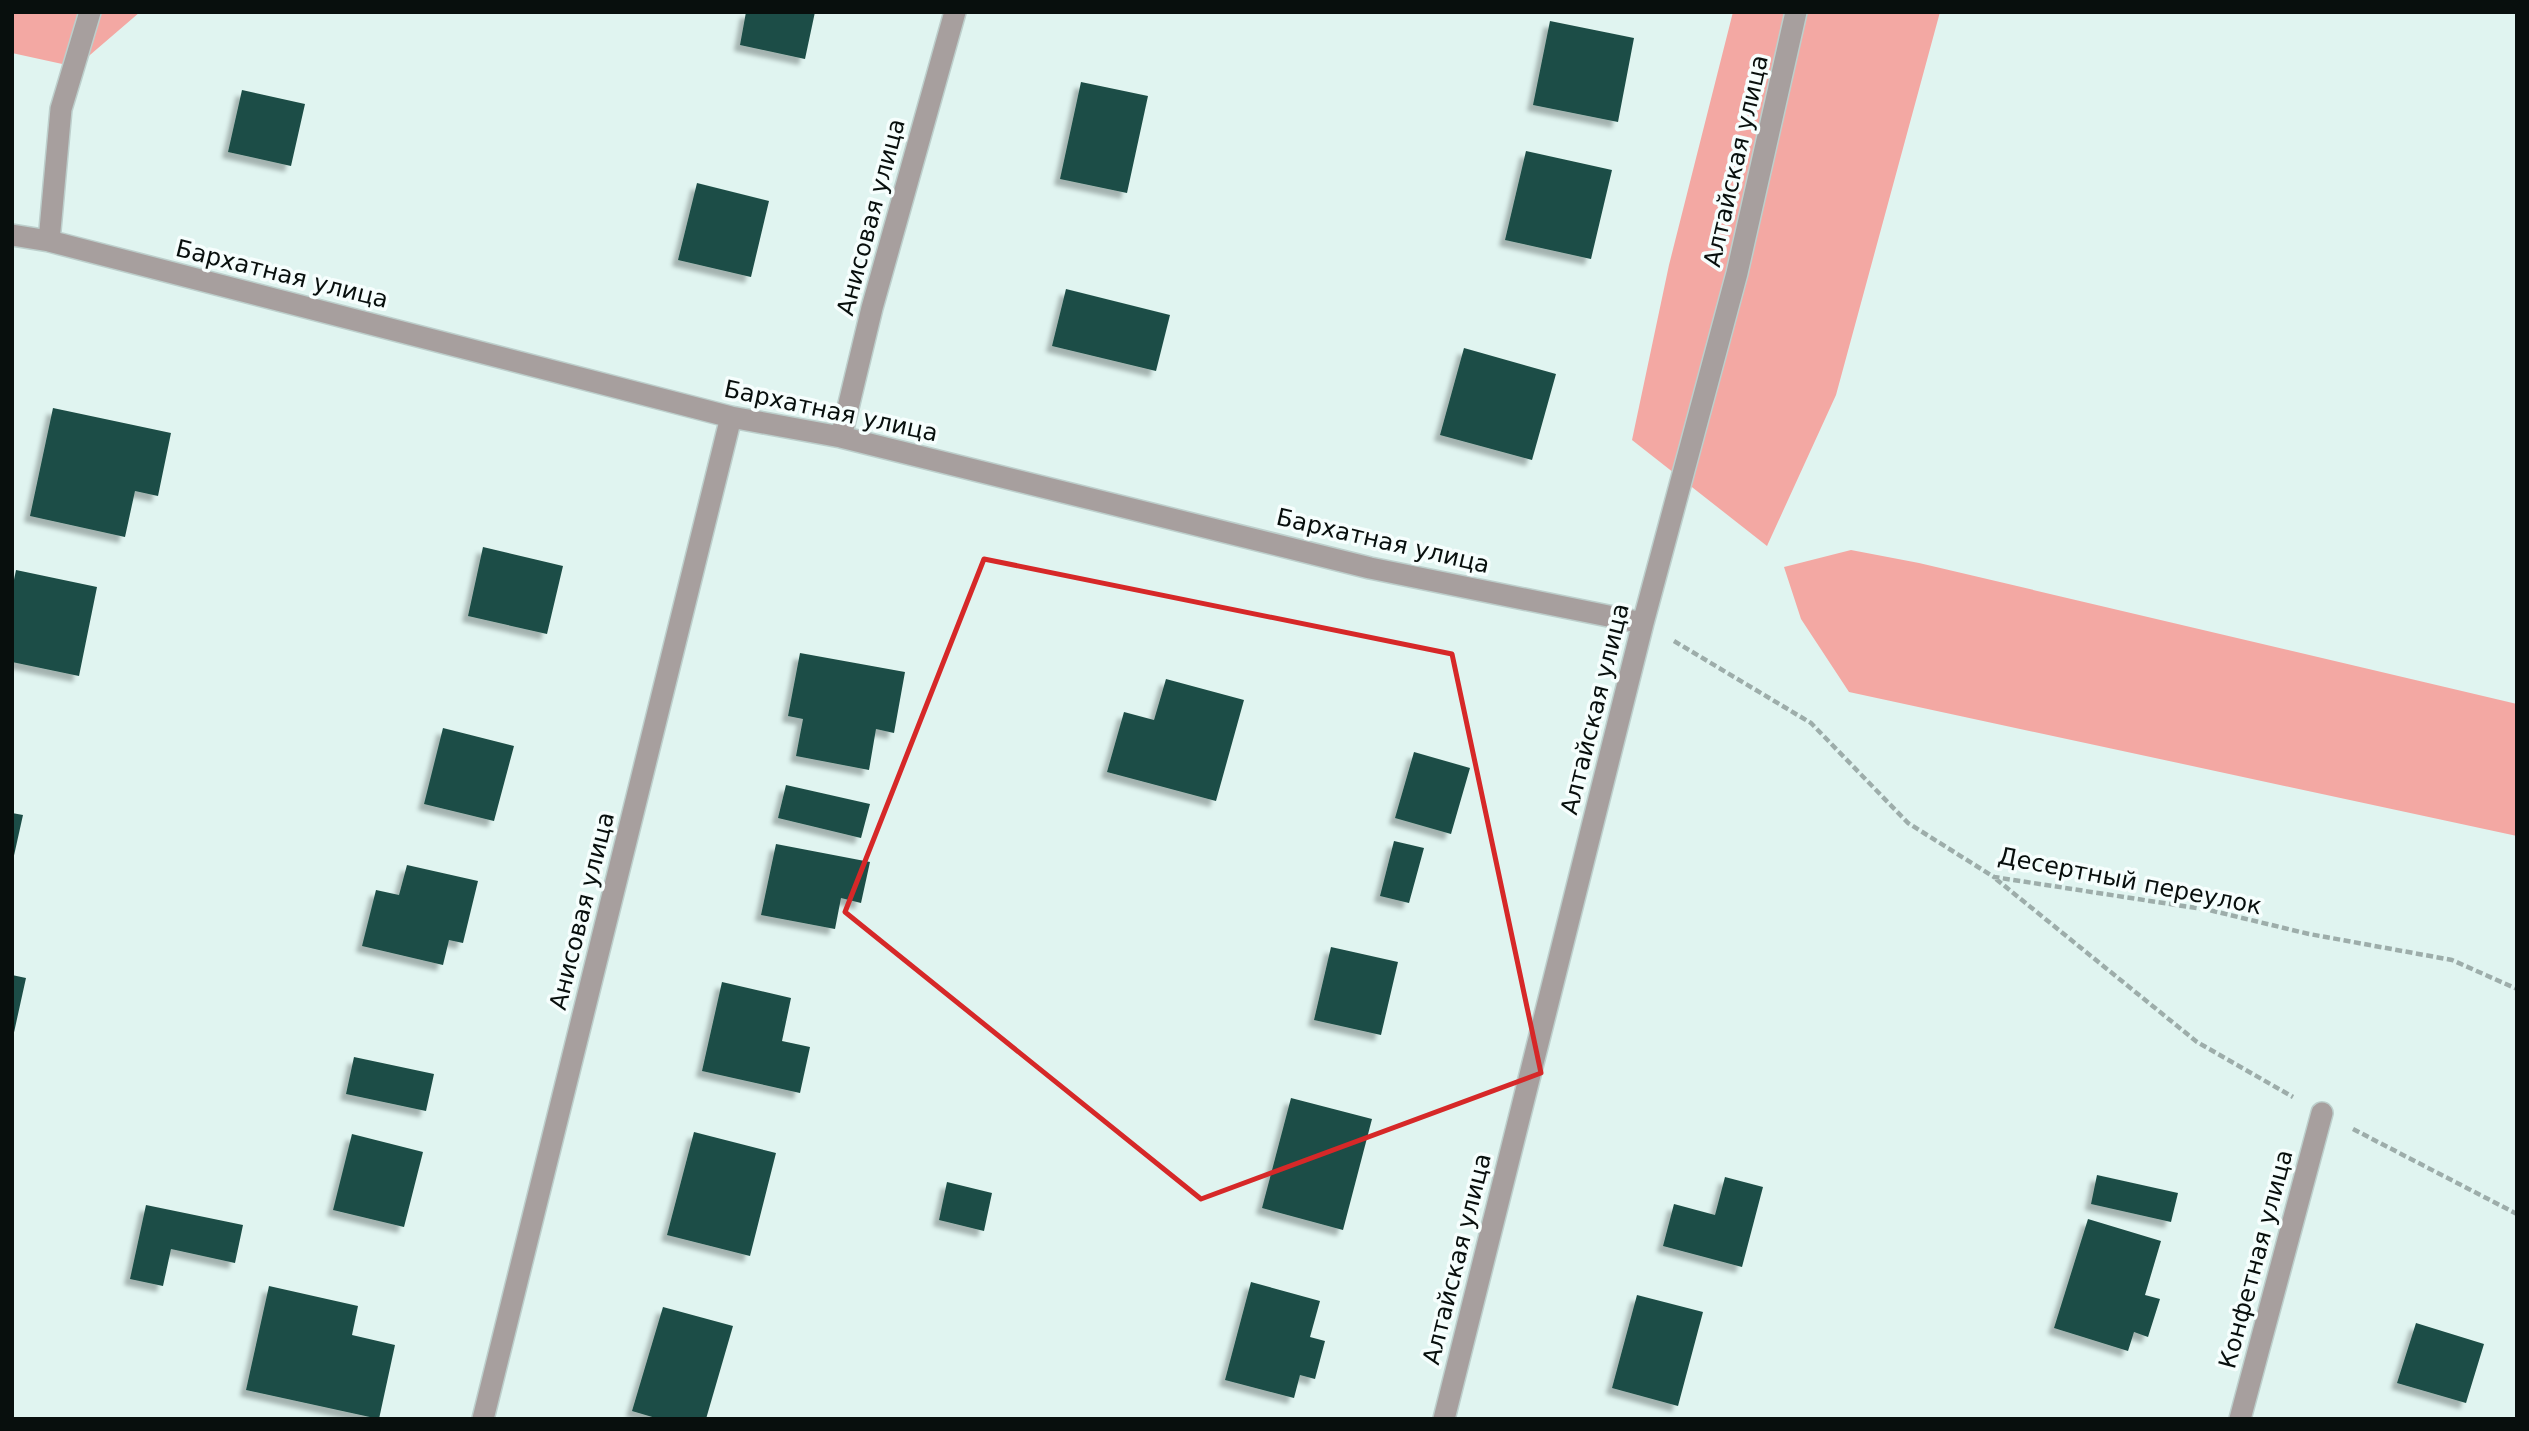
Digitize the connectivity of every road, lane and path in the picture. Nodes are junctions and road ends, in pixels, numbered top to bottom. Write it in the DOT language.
graph roads {
  1 [pos="90,12"];
  2 [pos="955,12"];
  3 [pos="1796,12"];
  4 [pos="12,236"];
  5 [pos="49,241"];
  6 [pos="731,417"];
  7 [pos="841,437"];
  8 [pos="1643,623"];
  9 [pos="1993,877"];
  10 [pos="2517,989"];
  11 [pos="2322,1113"];
  12 [pos="2517,1214"];
  13 [pos="483,1419"];
  14 [pos="1444,1419"];
  15 [pos="2240,1419"];
  1 -- 5 [label="street"];
  2 -- 7 [label="street, Анисовая улица"];
  3 -- 8 [label="street, Алтайская улица"];
  4 -- 5 [label="street, Бархатная улица"];
  5 -- 6 [label="street, Бархатная улица"];
  6 -- 7 [label="street, Бархатная улица"];
  6 -- 13 [label="street, Анисовая улица"];
  7 -- 8 [label="street, Бархатная улица"];
  8 -- 9 [label="path, Десертный переулок"];
  8 -- 14 [label="street, Алтайская улица"];
  9 -- 10 [label="path, Десертный переулок"];
  9 -- 11 [label="path"];
  11 -- 12 [label="path"];
  11 -- 15 [label="street, Конфетная улица"];
}
